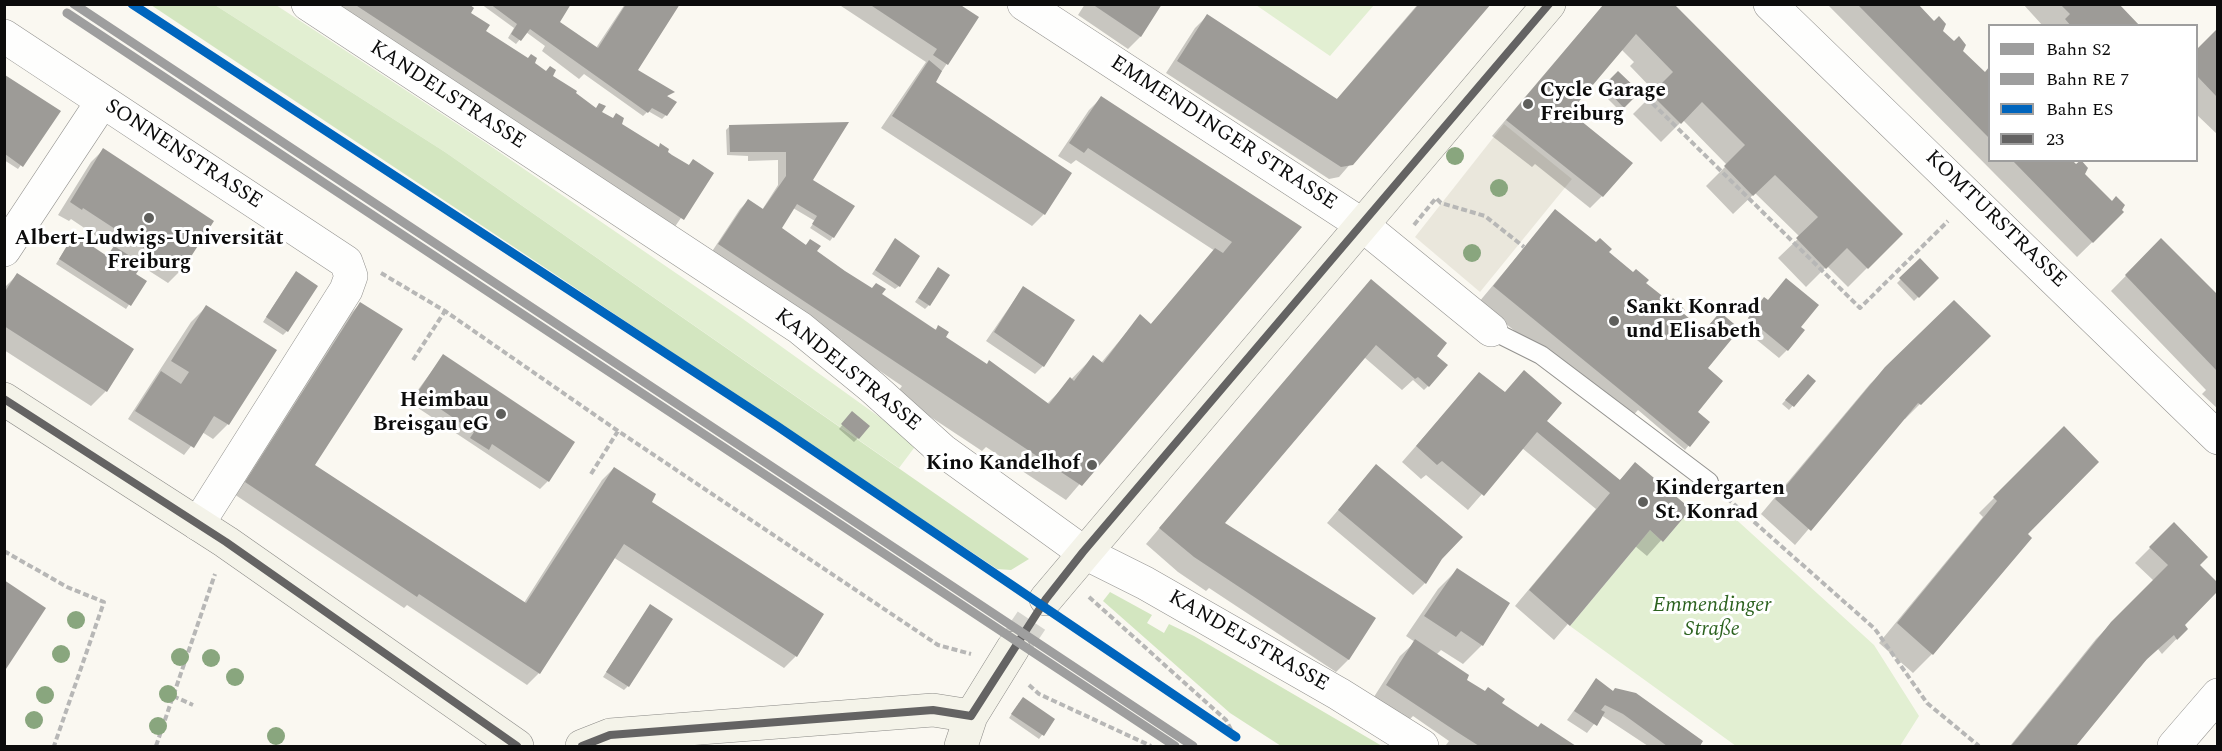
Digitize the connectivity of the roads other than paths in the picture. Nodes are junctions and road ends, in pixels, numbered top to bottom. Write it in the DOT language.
graph roads {
  1 [pos="308,4"];
  2 [pos="1024,4"];
  3 [pos="1549,4"];
  4 [pos="1770,4"];
  5 [pos="4,36"];
  6 [pos="102,102"];
  7 [pos="1361,224"];
  8 [pos="4,250"];
  9 [pos="1491,330"];
  10 [pos="4,399"];
  11 [pos="2217,438"];
  12 [pos="1708,482"];
  13 [pos="198,524"];
  14 [pos="1083,552"];
  15 [pos="1046,599"];
  16 [pos="1014,664"];
  17 [pos="2217,695"];
  18 [pos="966,731"];
  19 [pos="517,747"];
  20 [pos="582,747"];
  21 [pos="1422,747"];
  22 [pos="2174,747"];
  1 -- 14 [label="street, KANDELSTRASSE"];
  2 -- 7 [label="street, EMMENDINGER STRASSE"];
  3 -- 7 [label="street"];
  4 -- 11 [label="street, KOMTURSTRASSE"];
  5 -- 6 [label="street, SONNENSTRASSE"];
  6 -- 8 [label="street"];
  6 -- 13 [label="street, SONNENSTRASSE"];
  7 -- 9 [label="street, EMMENDINGER STRASSE"];
  7 -- 14 [label="street"];
  9 -- 12 [label="lane, EMMENDINGER STRASSE"];
  10 -- 13 [label="street"];
  13 -- 19 [label="street"];
  14 -- 15 [label="street"];
  14 -- 21 [label="street, KANDELSTRASSE"];
  16 -- 18 [label="street"];
  17 -- 22 [label="street"];
  18 -- 20 [label="street"];
}
